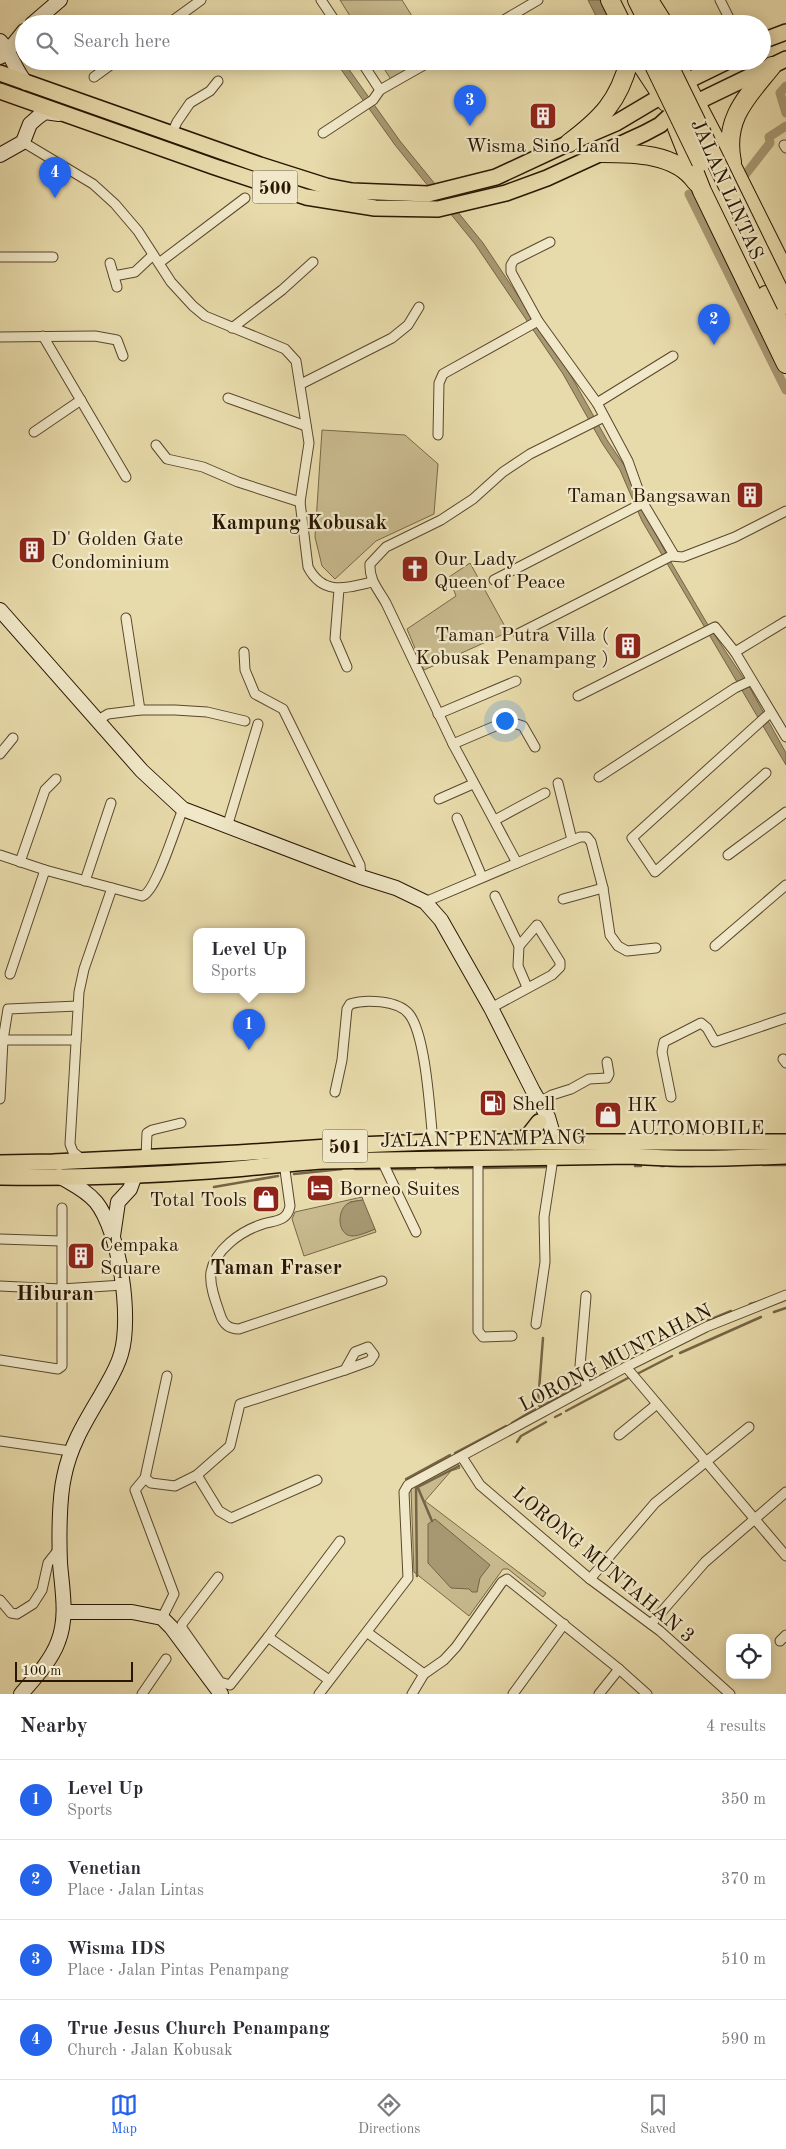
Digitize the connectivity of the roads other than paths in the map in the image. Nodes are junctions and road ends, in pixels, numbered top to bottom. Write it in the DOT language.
graph roads {
  1 [pos="60,0"];
  2 [pos="201,0"];
  3 [pos="321,0"];
  4 [pos="538,0"];
  5 [pos="610,0"];
  6 [pos="623,0"];
  7 [pos="720,0"];
  8 [pos="646,2"];
  9 [pos="42,15"];
  10 [pos="180,15"];
  11 [pos="331,15"];
  12 [pos="512,15"];
  13 [pos="618,15"];
  14 [pos="630,15"];
  15 [pos="648,15"];
  16 [pos="655,15"];
  17 [pos="728,15"];
  18 [pos="786,32"];
  19 [pos="771,38"];
  20 [pos="15,39"];
  21 [pos="3,50"];
  22 [pos="779,63"];
  23 [pos="15,69"];
  24 [pos="16,70"];
  25 [pos="104,70"];
  26 [pos="367,70"];
  27 [pos="415,70"];
  28 [pos="626,70"];
  29 [pos="647,70"];
  30 [pos="647,70"];
  31 [pos="657,70"];
  32 [pos="671,70"];
  33 [pos="673,70"];
  34 [pos="676,70"];
  35 [pos="710,70"];
  36 [pos="762,70"];
  37 [pos="0,73"];
  38 [pos="94,77"];
  39 [pos="218,81"];
  40 [pos="685,82"];
  41 [pos="26,83"];
  42 [pos="380,90"];
  43 [pos="0,91"];
  44 [pos="18,98"];
  45 [pos="678,104"];
  46 [pos="65,115"];
  47 [pos="616,123"];
  48 [pos="30,124"];
  49 [pos="172,133"];
  50 [pos="323,133"];
  51 [pos="23,142"];
  52 [pos="625,142"];
  53 [pos="569,143"];
  54 [pos="716,143"];
  55 [pos="597,154"];
  56 [pos="0,155"];
  57 [pos="695,160"];
  58 [pos="733,168"];
  59 [pos="702,191"];
  60 [pos="245,198"];
  61 [pos="550,242"];
  62 [pos="153,255"];
  63 [pos="0,257"];
  64 [pos="54,257"];
  65 [pos="313,262"];
  66 [pos="110,263"];
  67 [pos="159,263"];
  68 [pos="786,274"];
  69 [pos="114,276"];
  70 [pos="117,287"];
  71 [pos="786,304"];
  72 [pos="419,307"];
  73 [pos="535,323"];
  74 [pos="232,328"];
  75 [pos="786,335"];
  76 [pos="43,336"];
  77 [pos="0,337"];
  78 [pos="122,356"];
  79 [pos="672,356"];
  80 [pos="786,364"];
  81 [pos="300,384"];
  82 [pos="228,398"];
  83 [pos="81,400"];
  84 [pos="597,403"];
  85 [pos="601,418"];
  86 [pos="306,426"];
  87 [pos="34,432"];
  88 [pos="438,436"];
  89 [pos="156,444"];
  90 [pos="126,477"];
  91 [pos="300,502"];
  92 [pos="643,503"];
  93 [pos="786,511"];
  94 [pos="673,556"];
  95 [pos="494,580"];
  96 [pos="372,582"];
  97 [pos="338,589"];
  98 [pos="2,615"];
  99 [pos="126,618"];
  100 [pos="786,621"];
  101 [pos="518,634"];
  102 [pos="244,652"];
  103 [pos="734,652"];
  104 [pos="347,667"];
  105 [pos="516,681"];
  106 [pos="750,681"];
  107 [pos="578,696"];
  108 [pos="140,710"];
  109 [pos="438,714"];
  110 [pos="769,715"];
  111 [pos="98,720"];
  112 [pos="245,721"];
  113 [pos="258,724"];
  114 [pos="786,737"];
  115 [pos="13,738"];
  116 [pos="453,744"];
  117 [pos="535,747"];
  118 [pos="0,754"];
  119 [pos="766,773"];
  120 [pos="599,777"];
  121 [pos="56,779"];
  122 [pos="558,783"];
  123 [pos="473,784"];
  124 [pos="545,793"];
  125 [pos="439,799"];
  126 [pos="111,802"];
  127 [pos="182,809"];
  128 [pos="786,812"];
  129 [pos="458,818"];
  130 [pos="495,820"];
  131 [pos="227,827"];
  132 [pos="572,840"];
  133 [pos="728,854"];
  134 [pos="0,855"];
  135 [pos="20,862"];
  136 [pos="517,863"];
  137 [pos="45,870"];
  138 [pos="361,877"];
  139 [pos="482,877"];
  140 [pos="85,881"];
  141 [pos="786,885"];
  142 [pos="112,888"];
  143 [pos="602,888"];
  144 [pos="495,896"];
  145 [pos="563,899"];
  146 [pos="424,902"];
  147 [pos="519,946"];
  148 [pos="715,946"];
  149 [pos="656,948"];
  150 [pos="10,974"];
  151 [pos="527,987"];
  152 [pos="78,1006"];
  153 [pos="491,1008"];
  154 [pos="786,1018"];
  155 [pos="2,1040"];
  156 [pos="76,1040"];
  157 [pos="607,1062"];
  158 [pos="335,1092"];
  159 [pos="671,1096"];
  160 [pos="536,1097"];
  161 [pos="0,1099"];
  162 [pos="539,1122"];
  163 [pos="181,1123"];
  164 [pos="433,1142"];
  165 [pos="786,1142"];
  166 [pos="512,1143"];
  167 [pos="70,1144"];
  168 [pos="546,1150"];
  169 [pos="786,1156"];
  170 [pos="146,1157"];
  171 [pos="126,1158"];
  172 [pos="478,1158"];
  173 [pos="381,1159"];
  174 [pos="83,1160"];
  175 [pos="0,1163"];
  176 [pos="284,1163"];
  177 [pos="56,1169"];
  178 [pos="135,1175"];
  179 [pos="0,1177"];
  180 [pos="118,1202"];
  181 [pos="98,1204"];
  182 [pos="62,1208"];
  183 [pos="416,1232"];
  184 [pos="113,1237"];
  185 [pos="0,1239"];
  186 [pos="61,1241"];
  187 [pos="382,1281"];
  188 [pos="123,1284"];
  189 [pos="0,1286"];
  190 [pos="61,1289"];
  191 [pos="786,1295"];
  192 [pos="586,1296"];
  193 [pos="536,1324"];
  194 [pos="512,1336"];
  195 [pos="0,1360"];
  196 [pos="626,1368"];
  197 [pos="345,1370"];
  198 [pos="167,1376"];
  199 [pos="587,1388"];
  200 [pos="657,1404"];
  201 [pos="749,1427"];
  202 [pos="618,1435"];
  203 [pos="0,1440"];
  204 [pos="70,1451"];
  205 [pos="462,1457"];
  206 [pos="705,1461"];
  207 [pos="197,1475"];
  208 [pos="145,1478"];
  209 [pos="317,1480"];
  210 [pos="786,1492"];
  211 [pos="755,1519"];
  212 [pos="340,1541"];
  213 [pos="60,1549"];
  214 [pos="786,1556"];
  215 [pos="218,1577"];
  216 [pos="590,1579"];
  217 [pos="0,1600"];
  218 [pos="64,1612"];
  219 [pos="162,1618"];
  220 [pos="564,1624"];
  221 [pos="651,1624"];
  222 [pos="368,1633"];
  223 [pos="268,1638"];
  224 [pos="166,1659"];
  225 [pos="619,1669"];
  226 [pos="424,1674"];
  227 [pos="329,1680"];
  228 [pos="21,1694"];
  229 [pos="142,1694"];
  230 [pos="221,1694"];
  231 [pos="319,1694"];
  232 [pos="412,1694"];
  233 [pos="513,1694"];
  234 [pos="599,1694"];
  235 [pos="647,1694"];
  236 [pos="730,1694"];
  1 -- 9 [label="main road"];
  2 -- 10 [label="street"];
  3 -- 11 [label="street"];
  4 -- 12 [label="street"];
  5 -- 13 [label="highway"];
  6 -- 14 [label="highway"];
  7 -- 17 [label="street"];
  8 -- 15 [label="highway"];
  8 -- 16 [label="highway"];
  18 -- 19 [label="main road"];
  20 -- 21 [label="main road"];
  21 -- 23 [label="main road"];
  22 -- 58 [label="highway"];
  24 -- 41 [label="main road"];
  25 -- 38 [label="street"];
  26 -- 42 [label="street"];
  27 -- 42 [label="street"];
  28 -- 53 [label="highway"];
  29 -- 32 [label="highway"];
  30 -- 45 [label="highway, JALAN LINTAS"];
  31 -- 45 [label="highway, JALAN LINTAS, bridge"];
  33 -- 45 [label="highway, bridge"];
  34 -- 40 [label="highway, JALAN LINTAS"];
  35 -- 40 [label="main road, 500"];
  36 -- 45 [label="main road, 500"];
  37 -- 41 [label="main road, 500"];
  39 -- 49 [label="street"];
  40 -- 45 [label="highway, JALAN LINTAS"];
  40 -- 45 [label="main road, 500"];
  41 -- 49 [label="main road, 500"];
  42 -- 50 [label="street"];
  43 -- 44 [label="main road, 500"];
  44 -- 46 [label="main road, 500"];
  44 -- 48 [label="main road"];
  45 -- 47 [label="main road, 500"];
  45 -- 52 [label="main road, 500"];
  45 -- 54 [label="highway, JALAN LINTAS"];
  45 -- 57 [label="highway, bridge"];
  45 -- 71 [label="highway, JALAN LINTAS, bridge"];
  46 -- 48 [label="main road"];
  46 -- 55 [label="main road, 500"];
  47 -- 52 [label="main road"];
  47 -- 53 [label="main road, 500"];
  48 -- 51 [label="main road"];
  49 -- 53 [label="main road, 500"];
  51 -- 56 [label="main road"];
  51 -- 62 [label="street"];
  52 -- 55 [label="main road, 500"];
  54 -- 57 [label="highway"];
  54 -- 58 [label="highway, JALAN LINTAS"];
  55 -- 59 [label="highway"];
  57 -- 59 [label="highway, JALAN LINTAS"];
  57 -- 75 [label="highway, JALAN LINTAS"];
  58 -- 68 [label="highway, JALAN LINTAS"];
  59 -- 80 [label="highway, JALAN LINTAS"];
  60 -- 67 [label="street"];
  61 -- 73 [label="street"];
  62 -- 67 [label="street"];
  62 -- 69 [label="street"];
  63 -- 64 [label="street"];
  65 -- 74 [label="street"];
  66 -- 69 [label="street"];
  67 -- 74 [label="street"];
  69 -- 70 [label="street"];
  72 -- 81 [label="street"];
  73 -- 84 [label="street"];
  73 -- 88 [label="street"];
  74 -- 81 [label="street"];
  76 -- 77 [label="street"];
  76 -- 78 [label="street"];
  76 -- 83 [label="street"];
  79 -- 84 [label="street"];
  81 -- 86 [label="street"];
  82 -- 86 [label="street"];
  83 -- 87 [label="street"];
  83 -- 90 [label="street"];
  84 -- 85 [label="street"];
  85 -- 92 [label="street"];
  85 -- 96 [label="street"];
  86 -- 91 [label="street"];
  89 -- 91 [label="street"];
  91 -- 97 [label="street"];
  92 -- 94 [label="street"];
  92 -- 95 [label="street"];
  93 -- 94 [label="street"];
  94 -- 101 [label="street"];
  96 -- 97 [label="street"];
  96 -- 109 [label="street"];
  97 -- 104 [label="street"];
  98 -- 111 [label="main road"];
  99 -- 108 [label="street"];
  100 -- 103 [label="street"];
  102 -- 138 [label="street"];
  103 -- 106 [label="street"];
  103 -- 107 [label="street"];
  105 -- 109 [label="street"];
  106 -- 110 [label="street"];
  106 -- 120 [label="street"];
  108 -- 111 [label="street"];
  108 -- 112 [label="street"];
  109 -- 116 [label="street"];
  110 -- 114 [label="street"];
  110 -- 119 [label="street"];
  111 -- 127 [label="main road"];
  113 -- 131 [label="street"];
  115 -- 118 [label="street"];
  116 -- 117 [label="street"];
  116 -- 123 [label="street"];
  121 -- 135 [label="street"];
  122 -- 132 [label="street"];
  123 -- 125 [label="street"];
  123 -- 130 [label="street"];
  124 -- 130 [label="street"];
  126 -- 140 [label="street"];
  127 -- 131 [label="main road"];
  127 -- 142 [label="street"];
  128 -- 133 [label="street"];
  129 -- 139 [label="street"];
  130 -- 136 [label="street"];
  131 -- 138 [label="main road"];
  132 -- 136 [label="street"];
  132 -- 143 [label="street"];
  134 -- 135 [label="street"];
  135 -- 137 [label="street"];
  136 -- 139 [label="street"];
  137 -- 140 [label="street"];
  137 -- 150 [label="street"];
  138 -- 146 [label="main road"];
  139 -- 146 [label="street"];
  140 -- 142 [label="street"];
  141 -- 148 [label="street"];
  142 -- 152 [label="street"];
  143 -- 145 [label="street"];
  143 -- 149 [label="street"];
  144 -- 147 [label="street"];
  146 -- 153 [label="main road"];
  147 -- 151 [label="street"];
  147 -- 151 [label="street"];
  151 -- 153 [label="street"];
  152 -- 155 [label="street"];
  152 -- 156 [label="street"];
  153 -- 160 [label="main road"];
  154 -- 159 [label="street"];
  155 -- 156 [label="street"];
  155 -- 161 [label="street"];
  156 -- 167 [label="street"];
  157 -- 160 [label="street"];
  158 -- 164 [label="street"];
  160 -- 162 [label="main road"];
  160 -- 168 [label="main road"];
  162 -- 166 [label="main road"];
  162 -- 168 [label="main road"];
  163 -- 170 [label="street"];
  164 -- 166 [label="main road, JALAN PENAMPANG / 501"];
  164 -- 170 [label="main road, JALAN PENAMPANG / 501"];
  165 -- 168 [label="main road, JALAN PENAMPANG / 501"];
  166 -- 168 [label="main road, JALAN PENAMPANG / 501"];
  167 -- 174 [label="street"];
  167 -- 177 [label="street"];
  168 -- 169 [label="main road, JALAN PENAMPANG / 501"];
  168 -- 172 [label="main road, JALAN PENAMPANG / 501"];
  168 -- 193 [label="street"];
  170 -- 171 [label="main road, JALAN PENAMPANG / 501"];
  171 -- 174 [label="main road, JALAN PENAMPANG / 501"];
  171 -- 178 [label="main road"];
  172 -- 173 [label="main road, JALAN PENAMPANG / 501"];
  172 -- 194 [label="street"];
  173 -- 176 [label="main road, JALAN PENAMPANG / 501"];
  173 -- 183 [label="street"];
  174 -- 177 [label="main road, JALAN PENAMPANG / 501"];
  175 -- 177 [label="main road, JALAN PENAMPANG / 501"];
  176 -- 178 [label="main road, JALAN PENAMPANG / 501"];
  176 -- 187 [label="street"];
  177 -- 178 [label="main road, JALAN PENAMPANG / 501"];
  177 -- 179 [label="main road, JALAN PENAMPANG / 501"];
  177 -- 181 [label="main road"];
  178 -- 180 [label="main road"];
  180 -- 181 [label="main road"];
  180 -- 184 [label="main road"];
  181 -- 184 [label="main road"];
  182 -- 186 [label="street"];
  184 -- 188 [label="main road"];
  185 -- 186 [label="street"];
  186 -- 190 [label="street"];
  188 -- 190 [label="street"];
  188 -- 204 [label="main road"];
  189 -- 190 [label="street"];
  190 -- 195 [label="street"];
  191 -- 196 [label="street, LORONG MUNTAHAN"];
  192 -- 199 [label="street"];
  196 -- 199 [label="street, LORONG MUNTAHAN"];
  196 -- 200 [label="street"];
  197 -- 207 [label="street"];
  198 -- 208 [label="street"];
  199 -- 205 [label="street, LORONG MUNTAHAN"];
  200 -- 202 [label="street"];
  200 -- 206 [label="street"];
  201 -- 206 [label="street"];
  203 -- 204 [label="street"];
  204 -- 213 [label="main road"];
  205 -- 216 [label="street, LORONG MUNTAHAN 3"];
  205 -- 222 [label="street, LORONG MUNTAHAN"];
  206 -- 211 [label="street"];
  206 -- 216 [label="street"];
  207 -- 208 [label="street"];
  207 -- 209 [label="street"];
  208 -- 219 [label="street"];
  210 -- 211 [label="street"];
  211 -- 214 [label="street"];
  211 -- 221 [label="street"];
  212 -- 223 [label="street"];
  213 -- 217 [label="street"];
  213 -- 218 [label="main road"];
  215 -- 223 [label="street"];
  216 -- 221 [label="street, LORONG MUNTAHAN 3"];
  218 -- 219 [label="main road"];
  218 -- 228 [label="main road"];
  219 -- 230 [label="main road"];
  220 -- 225 [label="street"];
  220 -- 226 [label="street"];
  220 -- 233 [label="street"];
  221 -- 236 [label="street, LORONG MUNTAHAN 3"];
  222 -- 226 [label="street"];
  222 -- 227 [label="street"];
  223 -- 227 [label="street"];
  224 -- 229 [label="street"];
  225 -- 234 [label="street"];
  225 -- 235 [label="street"];
  226 -- 232 [label="street"];
  227 -- 231 [label="street"];
}
